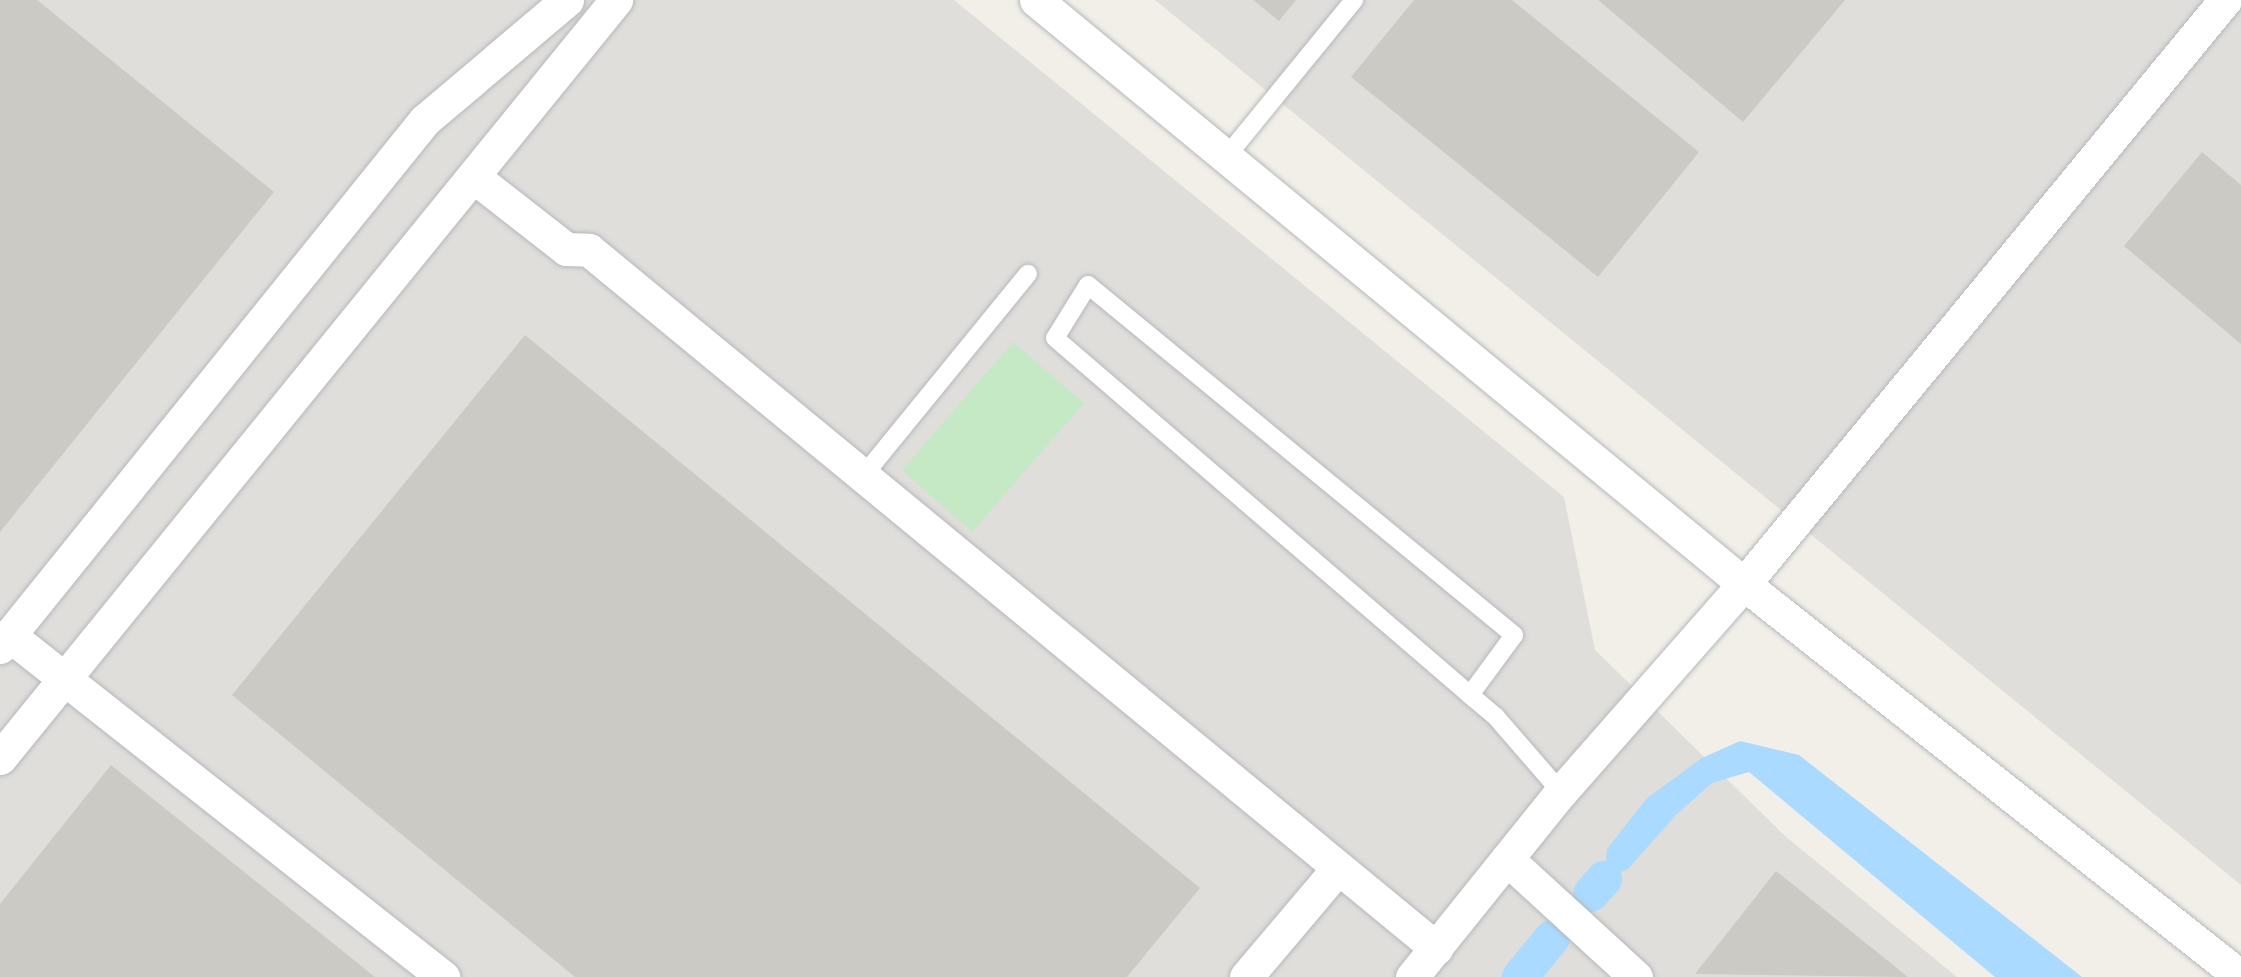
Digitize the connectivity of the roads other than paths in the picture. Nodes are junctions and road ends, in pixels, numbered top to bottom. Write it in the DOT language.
graph roads {
  1 [pos="570,0"];
  2 [pos="1036,0"];
  3 [pos="1354,0"];
  4 [pos="2225,0"];
  5 [pos="608,12"];
  6 [pos="1226,157"];
  7 [pos="474,177"];
  8 [pos="1028,274"];
  9 [pos="862,476"];
  10 [pos="1744,584"];
  11 [pos="5,641"];
  12 [pos="65,678"];
  13 [pos="1470,695"];
  14 [pos="0,758"];
  15 [pos="1561,792"];
  16 [pos="1507,859"];
  17 [pos="1338,868"];
  18 [pos="1436,948"];
  19 [pos="443,977"];
  20 [pos="1246,977"];
  21 [pos="1412,977"];
  22 [pos="1636,977"];
  23 [pos="2241,977"];
  1 -- 5 [label="street"];
  1 -- 11 [label="street"];
  2 -- 6 [label="street"];
  3 -- 6 [label="lane"];
  4 -- 10 [label="street"];
  5 -- 7 [label="street"];
  6 -- 10 [label="street"];
  7 -- 9 [label="street"];
  7 -- 12 [label="street"];
  8 -- 9 [label="lane"];
  9 -- 17 [label="street"];
  10 -- 15 [label="street"];
  10 -- 23 [label="street"];
  11 -- 12 [label="street"];
  12 -- 14 [label="street"];
  12 -- 19 [label="street"];
  13 -- 13 [label="lane"];
  13 -- 15 [label="lane"];
  15 -- 16 [label="street"];
  16 -- 18 [label="street"];
  16 -- 22 [label="street"];
  17 -- 18 [label="street"];
  17 -- 20 [label="street"];
  18 -- 21 [label="street"];
}
